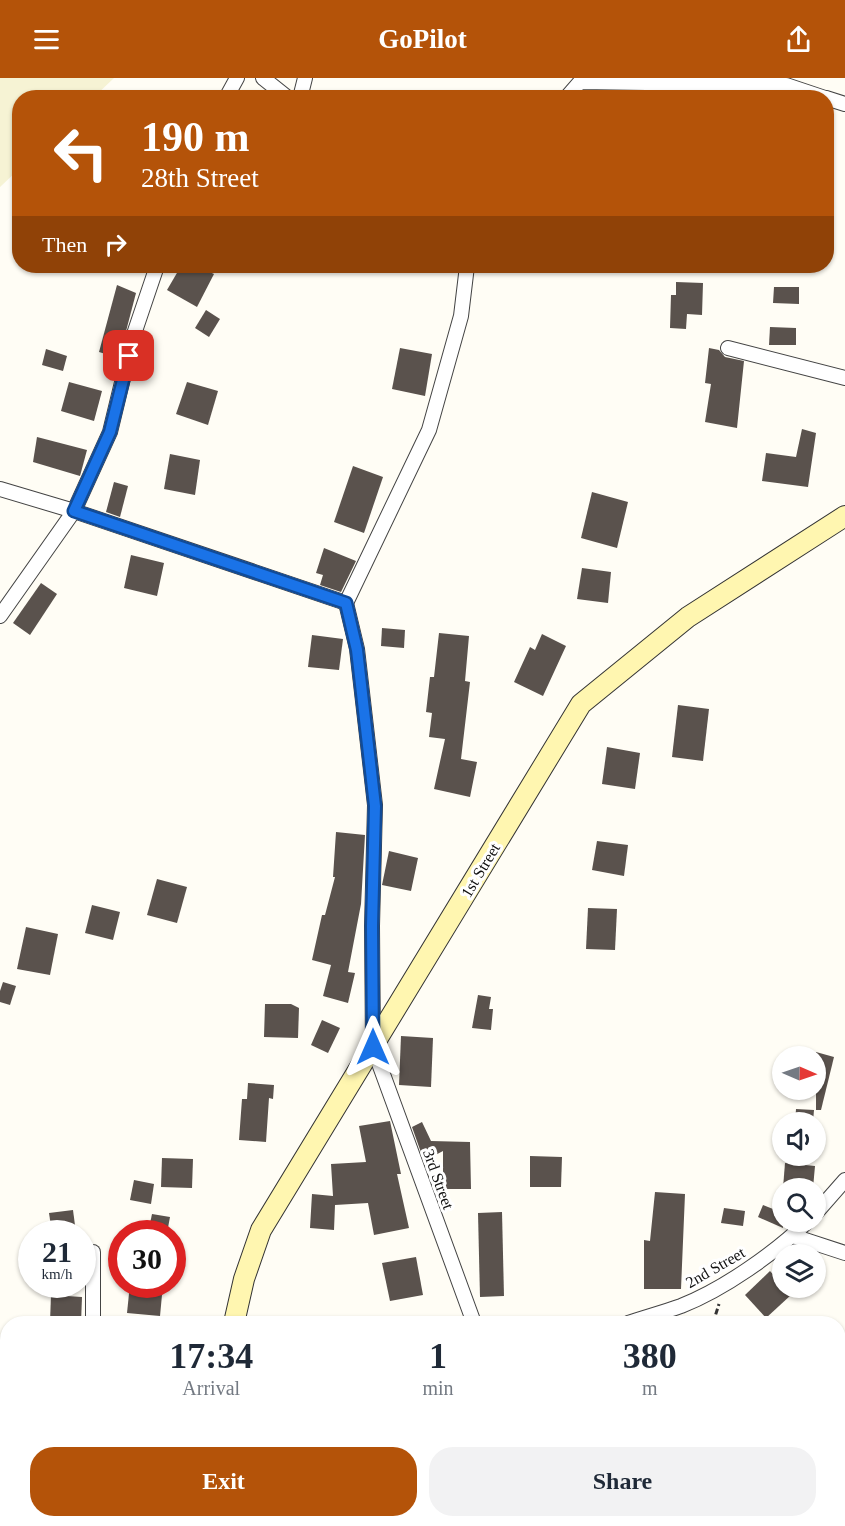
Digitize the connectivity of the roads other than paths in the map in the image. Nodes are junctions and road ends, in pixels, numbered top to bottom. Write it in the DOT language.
graph roads {
  1 [pos="262,78"];
  2 [pos="787,81"];
  3 [pos="278,90"];
  4 [pos="573,90"];
  5 [pos="808,90"];
  6 [pos="155,273"];
  7 [pos="467,273"];
  8 [pos="728,348"];
  9 [pos="845,378"];
  10 [pos="0,489"];
  11 [pos="74,511"];
  12 [pos="845,516"];
  13 [pos="346,603"];
  14 [pos="0,616"];
  15 [pos="373,1047"];
  16 [pos="845,1180"];
  17 [pos="826,1202"];
  18 [pos="797,1232"];
  19 [pos="793,1236"];
  20 [pos="845,1253"];
  21 [pos="93,1298"];
  22 [pos="93,1316"];
  23 [pos="235,1316"];
  24 [pos="471,1316"];
  25 [pos="649,1316"];
  1 -- 3 [label="street"];
  2 -- 4 [label="street"];
  2 -- 5 [label="street"];
  6 -- 11 [label="street"];
  7 -- 13 [label="street"];
  8 -- 9 [label="street"];
  10 -- 11 [label="street"];
  11 -- 13 [label="street"];
  11 -- 14 [label="street"];
  12 -- 15 [label="main road, 1st Street"];
  13 -- 15 [label="street, 3rd Street"];
  15 -- 23 [label="main road, 1st Street"];
  15 -- 24 [label="street, 3rd Street"];
  16 -- 17 [label="street"];
  18 -- 19 [label="street, 2nd Street"];
  19 -- 20 [label="street"];
  19 -- 25 [label="street, 2nd Street"];
  21 -- 22 [label="street"];
}
